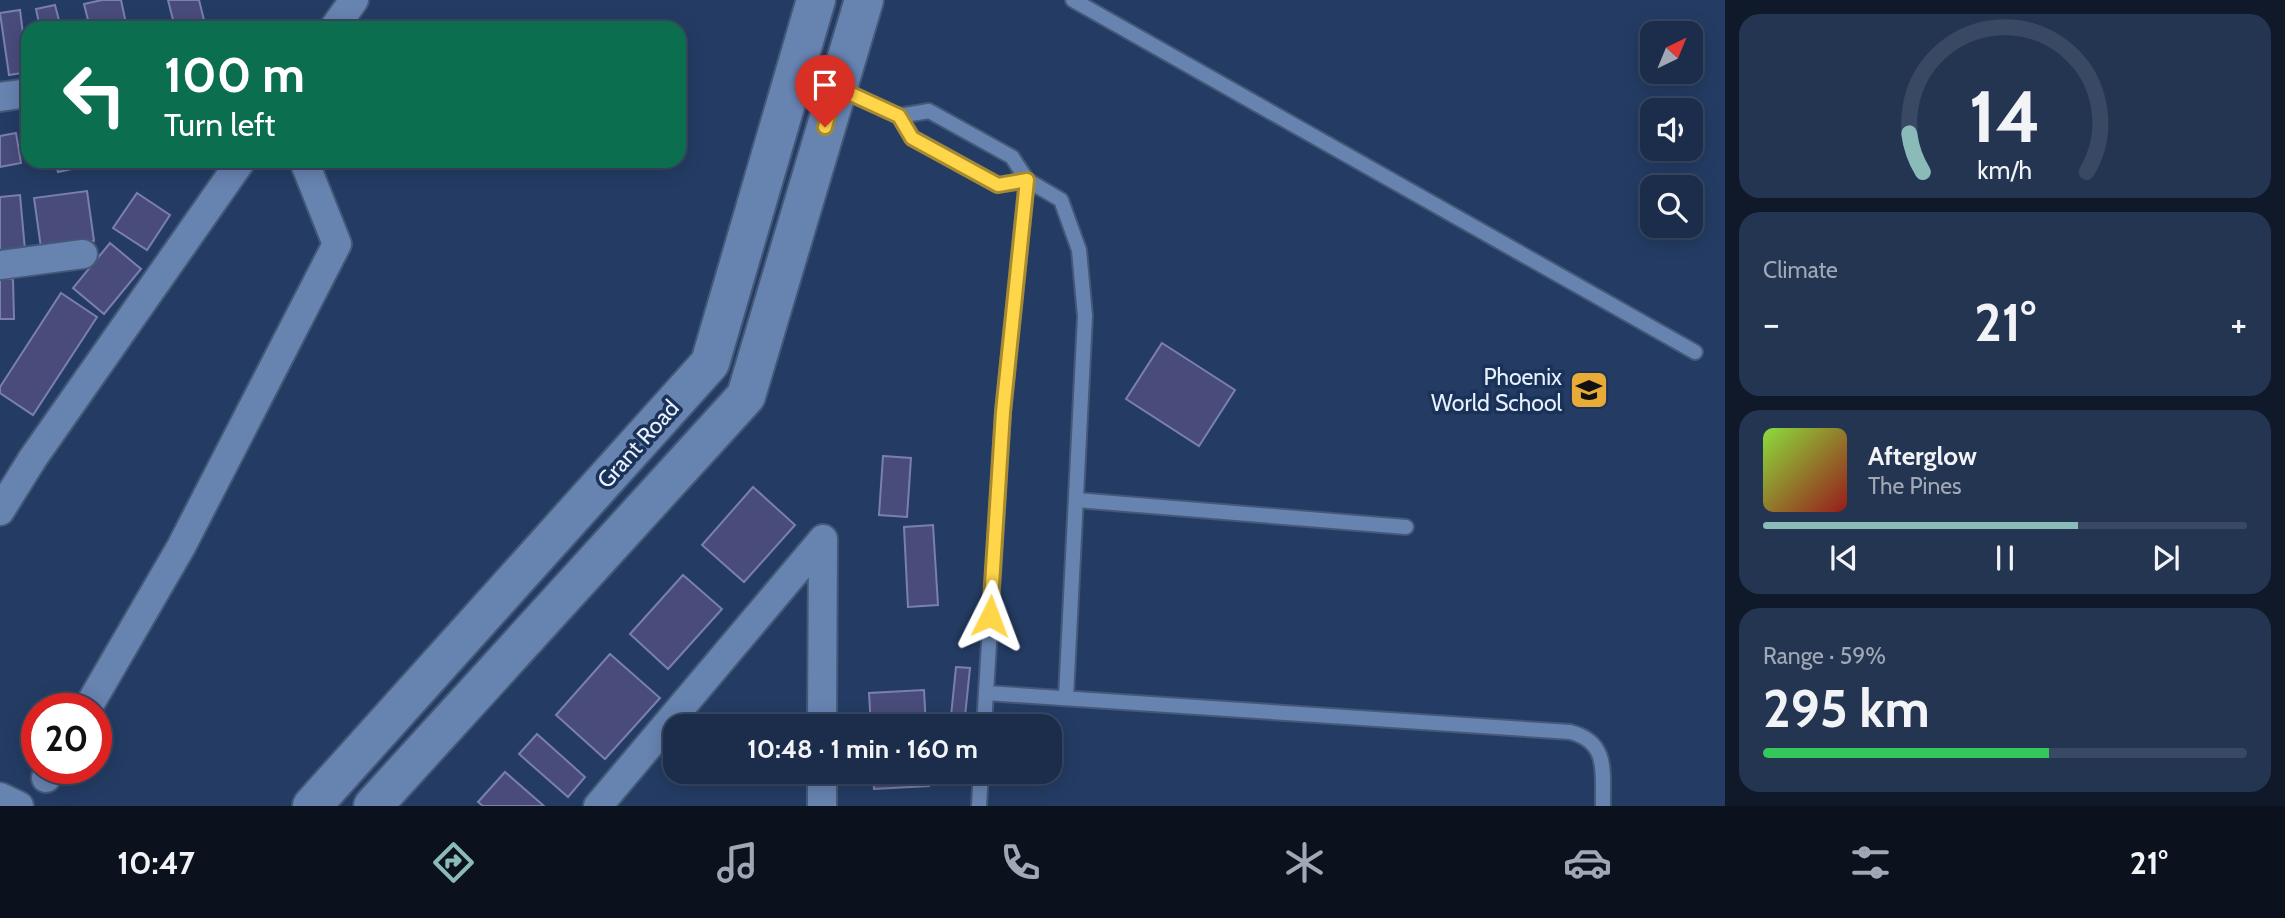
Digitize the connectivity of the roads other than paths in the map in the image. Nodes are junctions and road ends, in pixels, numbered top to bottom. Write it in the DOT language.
graph roads {
  1 [pos="354,0"];
  2 [pos="816,0"];
  3 [pos="864,0"];
  4 [pos="1073,0"];
  5 [pos="339,21"];
  6 [pos="836,87"];
  7 [pos="21,94"];
  8 [pos="0,97"];
  9 [pos="899,116"];
  10 [pos="236,168"];
  11 [pos="307,168"];
  12 [pos="1027,180"];
  13 [pos="83,254"];
  14 [pos="0,265"];
  15 [pos="1695,352"];
  16 [pos="1076,500"];
  17 [pos="0,511"];
  18 [pos="1406,527"];
  19 [pos="96,693"];
  20 [pos="986,693"];
  21 [pos="1066,697"];
  22 [pos="676,714"];
  23 [pos="822,714"];
  24 [pos="985,714"];
  25 [pos="663,729"];
  26 [pos="822,784"];
  27 [pos="980,784"];
  28 [pos="0,797"];
  29 [pos="19,806"];
  30 [pos="312,806"];
  31 [pos="373,806"];
  32 [pos="598,806"];
  33 [pos="822,806"];
  34 [pos="979,806"];
  35 [pos="1603,806"];
  1 -- 5 [label="street"];
  2 -- 30 [label="main road, Grant Road"];
  3 -- 6 [label="main road, Grant Road"];
  4 -- 15 [label="lane"];
  6 -- 9 [label="lane"];
  6 -- 31 [label="main road, Grant Road"];
  7 -- 8 [label="street"];
  9 -- 12 [label="lane"];
  9 -- 12 [label="lane"];
  10 -- 17 [label="street"];
  11 -- 19 [label="street"];
  12 -- 16 [label="lane"];
  12 -- 20 [label="lane"];
  13 -- 14 [label="street"];
  16 -- 18 [label="lane"];
  16 -- 21 [label="lane"];
  20 -- 21 [label="lane"];
  20 -- 24 [label="lane"];
  21 -- 35 [label="lane"];
  22 -- 23 [label="street"];
  25 -- 32 [label="street"];
  26 -- 33 [label="street"];
  27 -- 34 [label="lane"];
  28 -- 29 [label="street"];
}
